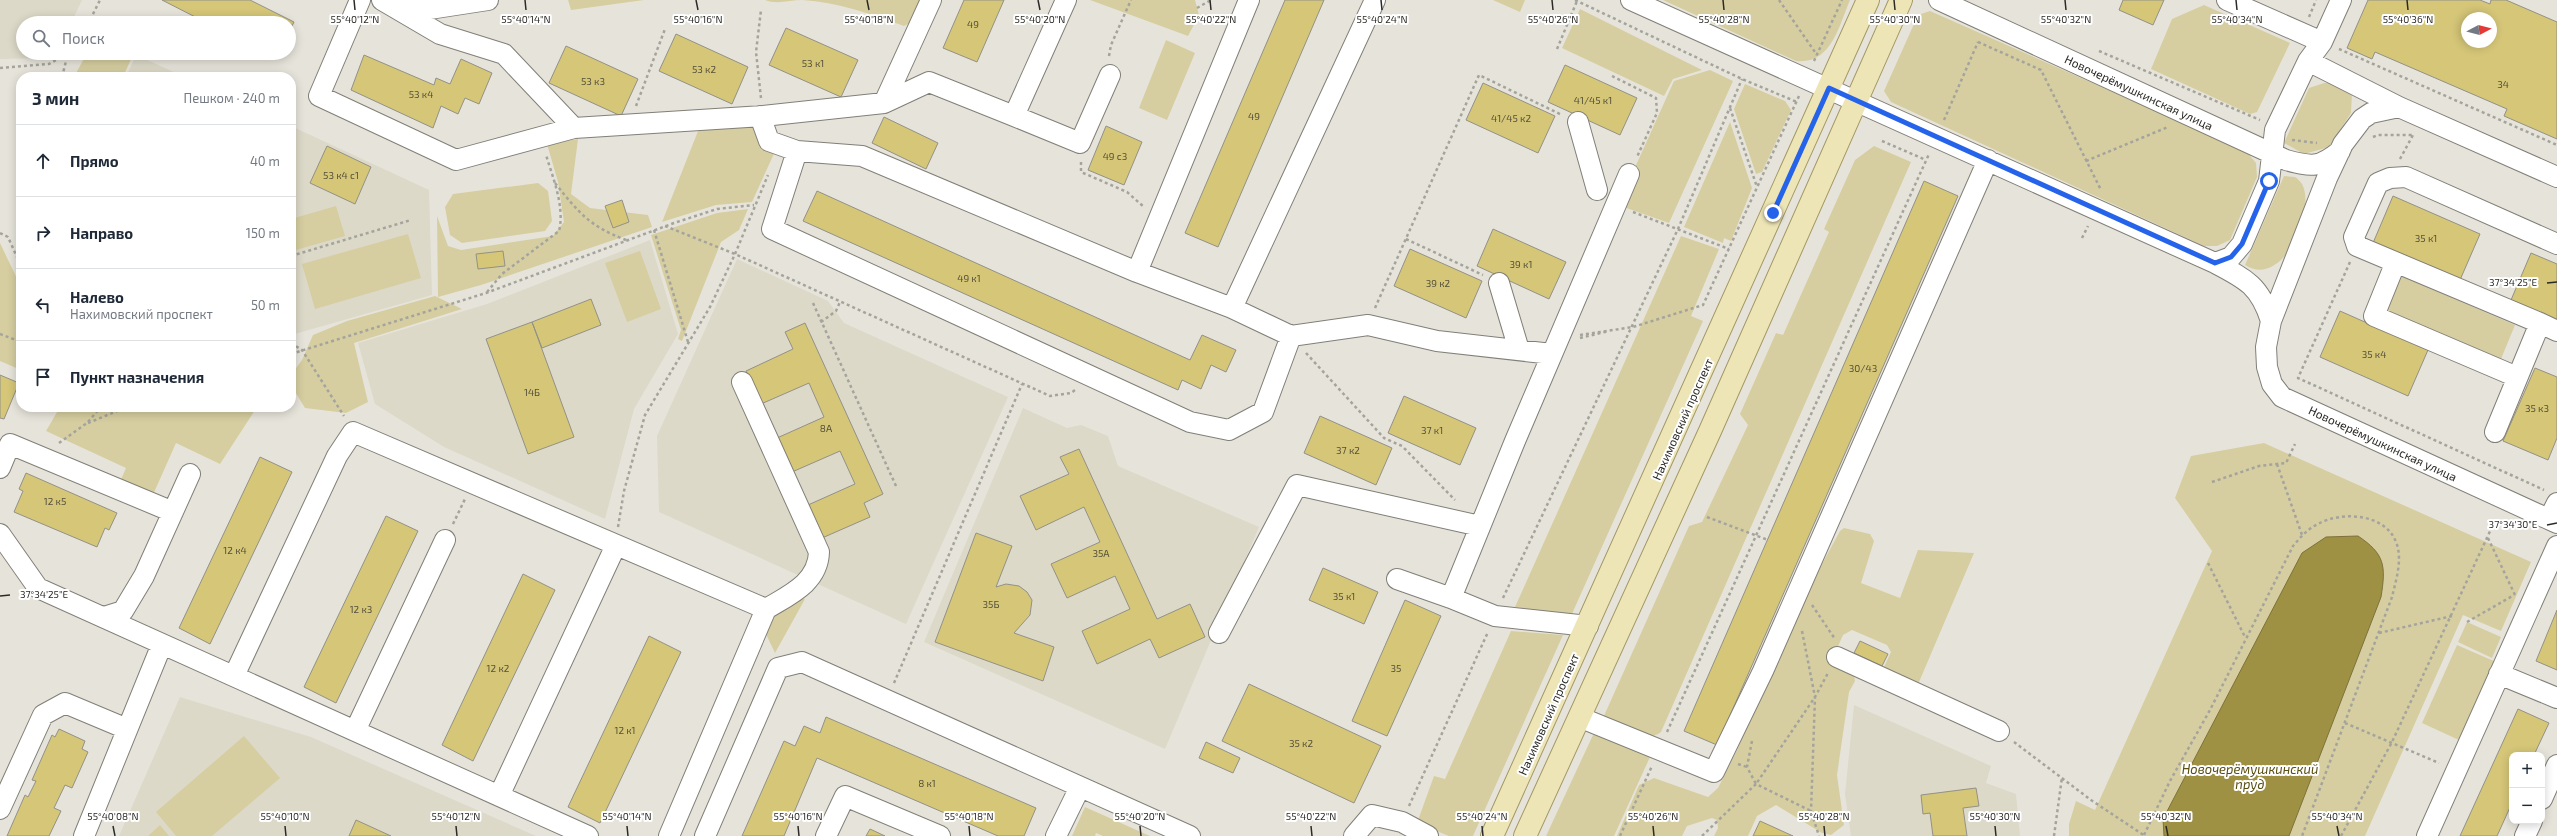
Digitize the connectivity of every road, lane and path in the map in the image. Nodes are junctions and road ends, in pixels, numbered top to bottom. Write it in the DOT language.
graph roads {
  1 [pos="100,0"];
  2 [pos="360,0"];
  3 [pos="488,0"];
  4 [pos="931,0"];
  5 [pos="1066,0"];
  6 [pos="1131,0"];
  7 [pos="1211,0"];
  8 [pos="1249,0"];
  9 [pos="1375,0"];
  10 [pos="1631,0"];
  11 [pos="1780,0"];
  12 [pos="1842,0"];
  13 [pos="1868,0"];
  14 [pos="1901,0"];
  15 [pos="1938,0"];
  16 [pos="2227,0"];
  17 [pos="2341,0"];
  18 [pos="383,1"];
  19 [pos="1576,1"];
  20 [pos="1197,8"];
  21 [pos="761,10"];
  22 [pos="92,16"];
  23 [pos="665,29"];
  24 [pos="1980,37"];
  25 [pos="1978,42"];
  26 [pos="2322,42"];
  27 [pos="1557,49"];
  28 [pos="2096,49"];
  29 [pos="1817,55"];
  30 [pos="56,60"];
  31 [pos="66,60"];
  32 [pos="1814,61"];
  33 [pos="2308,61"];
  34 [pos="0,68"];
  35 [pos="63,72"];
  36 [pos="1110,75"];
  37 [pos="1612,76"];
  38 [pos="1742,79"];
  39 [pos="2354,82"];
  40 [pos="1829,88"];
  41 [pos="1800,92"];
  42 [pos="1856,100"];
  43 [pos="1797,102"];
  44 [pos="884,103"];
  45 [pos="2399,107"];
  46 [pos="1730,108"];
  47 [pos="762,116"];
  48 [pos="1014,116"];
  49 [pos="1578,122"];
  50 [pos="2359,122"];
  51 [pos="2174,123"];
  52 [pos="2265,124"];
  53 [pos="628,125"];
  54 [pos="1941,126"];
  55 [pos="574,128"];
  56 [pos="2414,135"];
  57 [pos="2285,136"];
  58 [pos="541,137"];
  59 [pos="2371,138"];
  60 [pos="2421,138"];
  61 [pos="1882,141"];
  62 [pos="1080,143"];
  63 [pos="2557,145"];
  64 [pos="2332,148"];
  65 [pos="789,149"];
  66 [pos="1931,150"];
  67 [pos="2272,154"];
  68 [pos="1926,160"];
  69 [pos="1988,160"];
  70 [pos="2086,161"];
  71 [pos="1629,174"];
  72 [pos="2557,177"];
  73 [pos="2390,178"];
  74 [pos="555,183"];
  75 [pos="1757,188"];
  76 [pos="1597,190"];
  77 [pos="2103,194"];
  78 [pos="754,205"];
  79 [pos="1616,206"];
  80 [pos="411,220"];
  81 [pos="1159,220"];
  82 [pos="2090,222"];
  83 [pos="665,226"];
  84 [pos="1678,229"];
  85 [pos="654,230"];
  86 [pos="0,233"];
  87 [pos="2082,238"];
  88 [pos="1406,239"];
  89 [pos="626,240"];
  90 [pos="2557,244"];
  91 [pos="2357,246"];
  92 [pos="1729,249"];
  93 [pos="296,254"];
  94 [pos="735,254"];
  95 [pos="16,255"];
  96 [pos="2215,263"];
  97 [pos="2396,264"];
  98 [pos="1137,272"];
  99 [pos="1499,283"];
  100 [pos="486,293"];
  101 [pos="840,302"];
  102 [pos="813,303"];
  103 [pos="1232,308"];
  104 [pos="2271,320"];
  105 [pos="821,322"];
  106 [pos="1368,325"];
  107 [pos="1633,327"];
  108 [pos="2549,327"];
  109 [pos="0,334"];
  110 [pos="1291,336"];
  111 [pos="16,340"];
  112 [pos="688,343"];
  113 [pos="1556,345"];
  114 [pos="296,346"];
  115 [pos="302,350"];
  116 [pos="1519,350"];
  117 [pos="296,352"];
  118 [pos="2518,377"];
  119 [pos="742,382"];
  120 [pos="1022,384"];
  121 [pos="1071,393"];
  122 [pos="97,412"];
  123 [pos="114,412"];
  124 [pos="87,423"];
  125 [pos="353,432"];
  126 [pos="2495,432"];
  127 [pos="2295,444"];
  128 [pos="41,457"];
  129 [pos="2277,464"];
  130 [pos="0,468"];
  131 [pos="190,474"];
  132 [pos="2212,482"];
  133 [pos="472,483"];
  134 [pos="896,486"];
  135 [pos="1458,503"];
  136 [pos="2553,509"];
  137 [pos="173,512"];
  138 [pos="1707,517"];
  139 [pos="1480,526"];
  140 [pos="2492,526"];
  141 [pos="2302,535"];
  142 [pos="1755,536"];
  143 [pos="2488,537"];
  144 [pos="446,540"];
  145 [pos="1768,540"];
  146 [pos="2,543"];
  147 [pos="616,545"];
  148 [pos="2557,546"];
  149 [pos="2208,563"];
  150 [pos="1397,579"];
  151 [pos="1799,585"];
  152 [pos="2515,595"];
  153 [pos="1451,598"];
  154 [pos="766,609"];
  155 [pos="1495,616"];
  156 [pos="2452,616"];
  157 [pos="104,617"];
  158 [pos="2525,617"];
  159 [pos="2467,622"];
  160 [pos="1801,624"];
  161 [pos="1588,626"];
  162 [pos="1219,633"];
  163 [pos="2378,633"];
  164 [pos="2245,637"];
  165 [pos="162,644"];
  166 [pos="1836,649"];
  167 [pos="2499,674"];
  168 [pos="234,676"];
  169 [pos="1815,697"];
  170 [pos="2557,698"];
  171 [pos="887,700"];
  172 [pos="1579,718"];
  173 [pos="2345,723"];
  174 [pos="128,729"];
  175 [pos="355,731"];
  176 [pos="1999,731"];
  177 [pos="2392,742"];
  178 [pos="1659,750"];
  179 [pos="2557,765"];
  180 [pos="1747,767"];
  181 [pos="2456,771"];
  182 [pos="2062,777"];
  183 [pos="1756,784"];
  184 [pos="1080,787"];
  185 [pos="2545,792"];
  186 [pos="499,796"];
  187 [pos="0,809"];
  188 [pos="1811,811"];
  189 [pos="1402,822"];
  190 [pos="2531,824"];
  191 [pos="84,836"];
  192 [pos="588,836"];
  193 [pos="669,836"];
  194 [pos="705,836"];
  195 [pos="826,836"];
  196 [pos="940,836"];
  197 [pos="1056,836"];
  198 [pos="1190,836"];
  199 [pos="1354,836"];
  200 [pos="1428,836"];
  201 [pos="1492,836"];
  202 [pos="1525,836"];
  203 [pos="1620,836"];
  204 [pos="1702,836"];
  205 [pos="1819,836"];
  206 [pos="2054,836"];
  207 [pos="2145,836"];
  208 [pos="2302,836"];
  209 [pos="2341,836"];
  210 [pos="2427,836"];
  211 [pos="2526,836"];
  1 -- 22 [label="path"];
  2 -- 58 [label="street"];
  3 -- 18 [label="street"];
  4 -- 44 [label="street"];
  5 -- 48 [label="street"];
  6 -- 36 [label="path"];
  7 -- 20 [label="path"];
  8 -- 81 [label="street"];
  9 -- 103 [label="street"];
  10 -- 40 [label="street"];
  11 -- 29 [label="path"];
  12 -- 29 [label="path"];
  13 -- 40 [label="main road, Нахимовский проспект"];
  14 -- 42 [label="main road"];
  15 -- 67 [label="street, Новочерёмушкинская улица"];
  16 -- 26 [label="street"];
  17 -- 26 [label="street"];
  18 -- 55 [label="street"];
  19 -- 27 [label="path"];
  19 -- 38 [label="path"];
  21 -- 47 [label="path"];
  23 -- 53 [label="path"];
  24 -- 25 [label="path"];
  25 -- 54 [label="path"];
  25 -- 70 [label="path"];
  26 -- 33 [label="street"];
  26 -- 63 [label="path"];
  28 -- 52 [label="path"];
  29 -- 32 [label="path"];
  30 -- 34 [label="path"];
  31 -- 35 [label="path"];
  33 -- 39 [label="street"];
  33 -- 67 [label="street"];
  36 -- 62 [label="street"];
  37 -- 71 [label="path"];
  38 -- 43 [label="path"];
  38 -- 46 [label="path"];
  39 -- 45 [label="street"];
  39 -- 50 [label="street"];
  40 -- 42 [label="street"];
  40 -- 161 [label="main road, Нахимовский проспект"];
  41 -- 43 [label="path"];
  42 -- 69 [label="street"];
  42 -- 172 [label="main road"];
  43 -- 75 [label="path"];
  44 -- 47 [label="street"];
  44 -- 48 [label="street"];
  45 -- 50 [label="street, Новочерёмушкинская улица"];
  45 -- 72 [label="street"];
  46 -- 75 [label="path"];
  46 -- 84 [label="path"];
  47 -- 53 [label="street"];
  47 -- 65 [label="street"];
  48 -- 62 [label="street"];
  49 -- 76 [label="street"];
  49 -- 88 [label="path"];
  50 -- 64 [label="street, Новочерёмушкинская улица"];
  51 -- 70 [label="path"];
  53 -- 55 [label="street"];
  55 -- 58 [label="street"];
  56 -- 59 [label="path"];
  56 -- 60 [label="path"];
  56 -- 73 [label="path"];
  57 -- 64 [label="path"];
  58 -- 74 [label="path"];
  61 -- 68 [label="path"];
  62 -- 81 [label="path"];
  64 -- 67 [label="street, Новочерёмушкинская улица"];
  64 -- 104 [label="street, Новочерёмушкинская улица"];
  65 -- 78 [label="path"];
  65 -- 98 [label="street"];
  65 -- 110 [label="street"];
  66 -- 68 [label="path"];
  67 -- 96 [label="street"];
  68 -- 142 [label="path"];
  69 -- 96 [label="street"];
  69 -- 151 [label="street"];
  70 -- 77 [label="path"];
  71 -- 79 [label="street"];
  73 -- 90 [label="street"];
  73 -- 91 [label="street"];
  74 -- 89 [label="path"];
  74 -- 100 [label="path"];
  75 -- 92 [label="path"];
  78 -- 83 [label="path"];
  78 -- 94 [label="path"];
  79 -- 84 [label="path"];
  79 -- 113 [label="street"];
  80 -- 93 [label="path"];
  81 -- 98 [label="street"];
  82 -- 87 [label="path"];
  83 -- 85 [label="path"];
  83 -- 94 [label="path"];
  84 -- 92 [label="path"];
  84 -- 107 [label="path"];
  85 -- 89 [label="path"];
  85 -- 112 [label="path"];
  86 -- 95 [label="path"];
  88 -- 99 [label="path"];
  88 -- 106 [label="path"];
  89 -- 100 [label="path"];
  91 -- 97 [label="street"];
  91 -- 136 [label="path"];
  92 -- 107 [label="path"];
  94 -- 101 [label="path"];
  94 -- 112 [label="path"];
  96 -- 104 [label="street"];
  97 -- 108 [label="street"];
  97 -- 118 [label="street"];
  98 -- 103 [label="street"];
  99 -- 116 [label="street"];
  100 -- 115 [label="path"];
  101 -- 105 [label="path"];
  101 -- 120 [label="path"];
  102 -- 105 [label="path"];
  103 -- 110 [label="street"];
  104 -- 136 [label="street, Новочерёмушкинская улица"];
  105 -- 134 [label="path"];
  106 -- 110 [label="street"];
  106 -- 116 [label="street"];
  107 -- 113 [label="path"];
  107 -- 155 [label="path"];
  108 -- 118 [label="street"];
  109 -- 111 [label="path"];
  110 -- 135 [label="path"];
  112 -- 147 [label="path"];
  113 -- 116 [label="street"];
  113 -- 139 [label="street"];
  114 -- 115 [label="path"];
  115 -- 117 [label="path"];
  115 -- 125 [label="path"];
  118 -- 126 [label="street"];
  119 -- 154 [label="street"];
  120 -- 121 [label="path"];
  120 -- 171 [label="path"];
  122 -- 124 [label="path"];
  123 -- 124 [label="path"];
  124 -- 128 [label="path"];
  125 -- 133 [label="street"];
  125 -- 168 [label="street"];
  127 -- 129 [label="path"];
  128 -- 130 [label="street"];
  128 -- 137 [label="street"];
  129 -- 132 [label="path"];
  129 -- 141 [label="path"];
  131 -- 137 [label="street"];
  133 -- 144 [label="path"];
  133 -- 147 [label="street"];
  137 -- 157 [label="street"];
  138 -- 142 [label="path"];
  139 -- 153 [label="street"];
  139 -- 162 [label="street"];
  140 -- 143 [label="path"];
  141 -- 163 [label="path"];
  141 -- 164 [label="path"];
  142 -- 145 [label="path"];
  142 -- 178 [label="path"];
  143 -- 152 [label="path"];
  143 -- 156 [label="path"];
  144 -- 175 [label="street"];
  146 -- 157 [label="street"];
  147 -- 154 [label="street"];
  147 -- 186 [label="street"];
  148 -- 158 [label="street"];
  149 -- 164 [label="path"];
  150 -- 153 [label="street"];
  151 -- 166 [label="path"];
  151 -- 178 [label="street"];
  152 -- 158 [label="path"];
  152 -- 159 [label="path"];
  153 -- 155 [label="street"];
  154 -- 193 [label="street"];
  155 -- 161 [label="street"];
  155 -- 189 [label="path"];
  156 -- 163 [label="path"];
  156 -- 177 [label="path"];
  157 -- 165 [label="street"];
  158 -- 167 [label="street"];
  160 -- 169 [label="path"];
  161 -- 201 [label="main road, Нахимовский проспект"];
  163 -- 173 [label="path"];
  164 -- 207 [label="path"];
  165 -- 168 [label="street"];
  165 -- 174 [label="street"];
  166 -- 169 [label="path"];
  166 -- 176 [label="street"];
  167 -- 170 [label="street"];
  167 -- 181 [label="street"];
  168 -- 175 [label="street"];
  169 -- 183 [label="path"];
  169 -- 188 [label="path"];
  171 -- 184 [label="street"];
  171 -- 194 [label="street"];
  172 -- 178 [label="street"];
  172 -- 202 [label="main road"];
  173 -- 177 [label="path"];
  173 -- 208 [label="path"];
  174 -- 187 [label="street"];
  174 -- 191 [label="street"];
  175 -- 186 [label="street"];
  176 -- 182 [label="path"];
  177 -- 181 [label="path"];
  177 -- 209 [label="path"];
  178 -- 203 [label="path"];
  179 -- 185 [label="street"];
  180 -- 183 [label="path"];
  181 -- 210 [label="street"];
  182 -- 206 [label="path"];
  182 -- 207 [label="path"];
  183 -- 188 [label="path"];
  183 -- 204 [label="path"];
  184 -- 197 [label="street"];
  184 -- 198 [label="street"];
  186 -- 192 [label="street"];
  188 -- 205 [label="path"];
  189 -- 199 [label="street"];
  189 -- 200 [label="street"];
  190 -- 211 [label="street"];
  195 -- 196 [label="street"];
}
